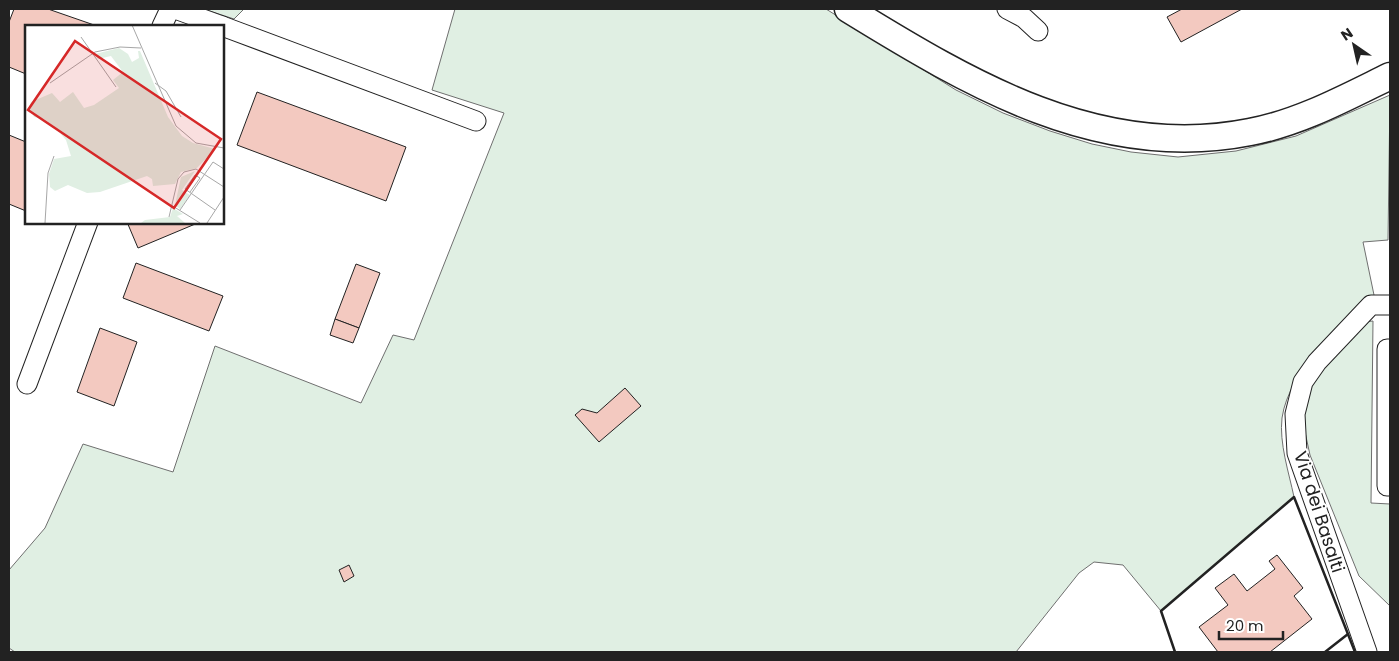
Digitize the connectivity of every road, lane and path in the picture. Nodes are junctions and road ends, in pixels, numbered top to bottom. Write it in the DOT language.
graph roads {
  1 [pos="170,9"];
  2 [pos="175,9"];
  3 [pos="848,9"];
  4 [pos="1007,9"];
  5 [pos="162,25"];
  6 [pos="219,25"];
  7 [pos="224,27"];
  8 [pos="1038,31"];
  9 [pos="1390,76"];
  10 [pos="476,121"];
  11 [pos="87,224"];
  12 [pos="1390,305"];
  13 [pos="1390,349"];
  14 [pos="27,384"];
  15 [pos="1390,486"];
  16 [pos="1367,652"];
  1 -- 5 [label="street"];
  2 -- 6 [label="street"];
  3 -- 9 [label="main road"];
  4 -- 8 [label="street"];
  7 -- 10 [label="street"];
  11 -- 14 [label="street"];
  12 -- 16 [label="street, Via dei Basalti"];
  13 -- 15 [label="street"];
}
